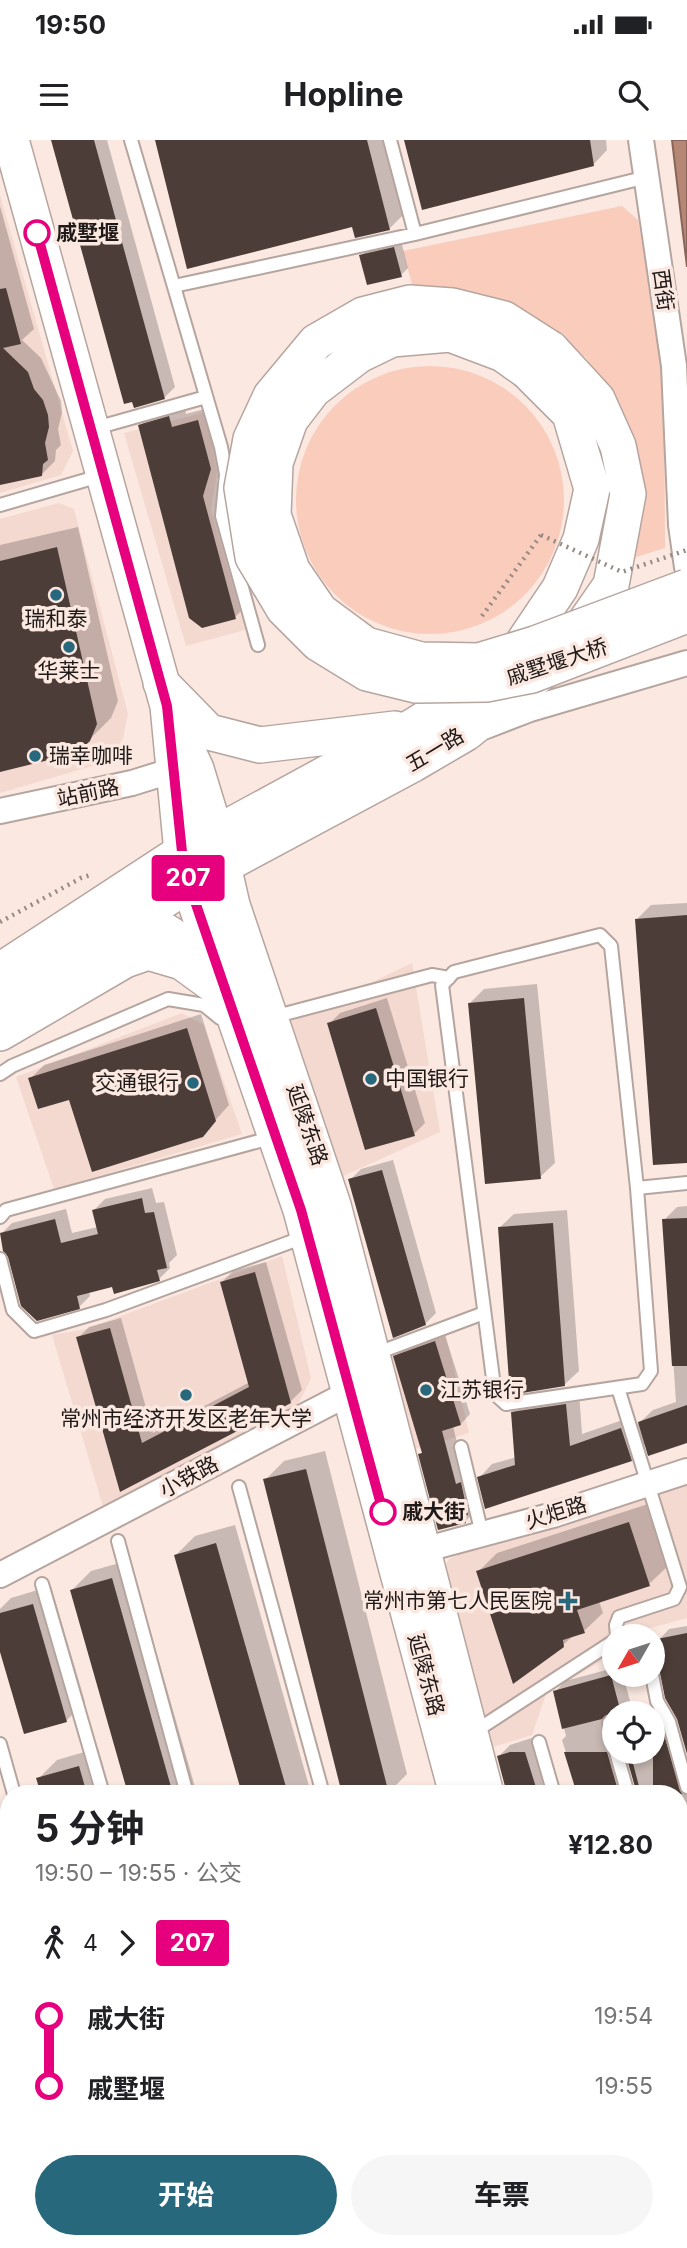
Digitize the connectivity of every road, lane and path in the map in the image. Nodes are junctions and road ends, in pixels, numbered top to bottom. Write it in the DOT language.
graph roads {
  1 [pos="11,140"];
  2 [pos="131,140"];
  3 [pos="390,140"];
  4 [pos="641,140"];
  5 [pos="647,177"];
  6 [pos="415,234"];
  7 [pos="174,286"];
  8 [pos="539,360"];
  9 [pos="206,397"];
  10 [pos="91,429"];
  11 [pos="103,475"];
  12 [pos="0,505"];
  13 [pos="687,550"];
  14 [pos="687,567"];
  15 [pos="687,587"];
  16 [pos="687,615"];
  17 [pos="482,616"];
  18 [pos="258,645"];
  19 [pos="687,663"];
  20 [pos="164,694"];
  21 [pos="412,727"];
  22 [pos="466,733"];
  23 [pos="174,770"];
  24 [pos="0,811"];
  25 [pos="221,850"];
  26 [pos="186,868"];
  27 [pos="127,924"];
  28 [pos="0,971"];
  29 [pos="449,978"];
  30 [pos="215,986"];
  31 [pos="0,1006"];
  32 [pos="249,1024"];
  33 [pos="0,1032"];
  34 [pos="0,1074"];
  35 [pos="275,1136"];
  36 [pos="687,1183"];
  37 [pos="637,1188"];
  38 [pos="0,1217"];
  39 [pos="308,1236"];
  40 [pos="0,1259"];
  41 [pos="484,1313"];
  42 [pos="368,1377"];
  43 [pos="618,1388"];
  44 [pos="461,1447"];
  45 [pos="687,1471"];
  46 [pos="649,1484"];
  47 [pos="239,1487"];
  48 [pos="482,1534"];
  49 [pos="118,1541"];
  50 [pos="423,1550"];
  51 [pos="0,1575"];
  52 [pos="42,1584"];
  53 [pos="616,1624"];
  54 [pos="602,1649"];
  55 [pos="654,1687"];
  56 [pos="471,1734"];
  57 [pos="540,1742"];
  58 [pos="0,1744"];
  59 [pos="620,1764"];
  60 [pos="11,1785"];
  61 [pos="100,1785"];
  62 [pos="185,1785"];
  63 [pos="321,1785"];
  64 [pos="455,1785"];
  65 [pos="484,1785"];
  66 [pos="552,1785"];
  67 [pos="626,1785"];
  68 [pos="686,1785"];
  1 -- 10 [label="main road, 延陵东路"];
  2 -- 7 [label="lane"];
  3 -- 6 [label="lane"];
  4 -- 5 [label="street, 西街"];
  5 -- 6 [label="lane"];
  5 -- 14 [label="street, 西街"];
  6 -- 7 [label="lane"];
  7 -- 9 [label="lane"];
  8 -- 15 [label="main road, 戚墅堰大桥, bridge"];
  8 -- 16 [label="main road, 戚墅堰大桥, bridge"];
  8 -- 21 [label="main road, 五一路"];
  8 -- 22 [label="main road, 五一路"];
  9 -- 10 [label="lane"];
  9 -- 18 [label="lane"];
  10 -- 11 [label="main road, 延陵东路"];
  11 -- 12 [label="lane"];
  11 -- 20 [label="main road, 延陵东路"];
  13 -- 17 [label="path, bridge"];
  19 -- 22 [label="street"];
  20 -- 21 [label="main road"];
  20 -- 23 [label="main road, 延陵东路"];
  20 -- 25 [label="main road, 延陵东路"];
  21 -- 25 [label="main road, 五一路"];
  22 -- 25 [label="main road, 五一路"];
  23 -- 24 [label="street, 站前路"];
  23 -- 26 [label="main road, 延陵东路"];
  25 -- 26 [label="main road, 五一路"];
  25 -- 32 [label="main road, 延陵东路"];
  26 -- 27 [label="main road, 五一路"];
  26 -- 28 [label="main road, 五一路"];
  26 -- 32 [label="main road, 延陵东路"];
  27 -- 30 [label="main road"];
  27 -- 31 [label="main road, 五一路"];
  29 -- 32 [label="lane"];
  29 -- 37 [label="lane"];
  29 -- 41 [label="lane"];
  30 -- 32 [label="main road"];
  30 -- 33 [label="main road"];
  32 -- 34 [label="lane"];
  32 -- 35 [label="main road, 延陵东路"];
  32 -- 42 [label="main road, 延陵东路"];
  35 -- 38 [label="lane"];
  35 -- 39 [label="main road, 延陵东路"];
  36 -- 37 [label="lane"];
  37 -- 43 [label="lane"];
  39 -- 40 [label="lane"];
  39 -- 42 [label="main road, 延陵东路"];
  41 -- 42 [label="lane"];
  41 -- 43 [label="lane"];
  42 -- 50 [label="main road, 延陵东路"];
  42 -- 51 [label="street, 小铁路"];
  42 -- 64 [label="main road, 延陵东路"];
  43 -- 46 [label="lane"];
  44 -- 48 [label="lane"];
  45 -- 46 [label="street, 火炬路"];
  46 -- 48 [label="street, 火炬路"];
  46 -- 53 [label="lane"];
  47 -- 63 [label="lane"];
  48 -- 50 [label="street, 火炬路"];
  49 -- 62 [label="lane"];
  50 -- 56 [label="main road, 延陵东路"];
  52 -- 61 [label="lane"];
  54 -- 56 [label="lane"];
  55 -- 68 [label="lane"];
  56 -- 65 [label="main road, 延陵东路"];
  57 -- 66 [label="lane"];
  58 -- 60 [label="lane"];
  59 -- 67 [label="lane"];
}
